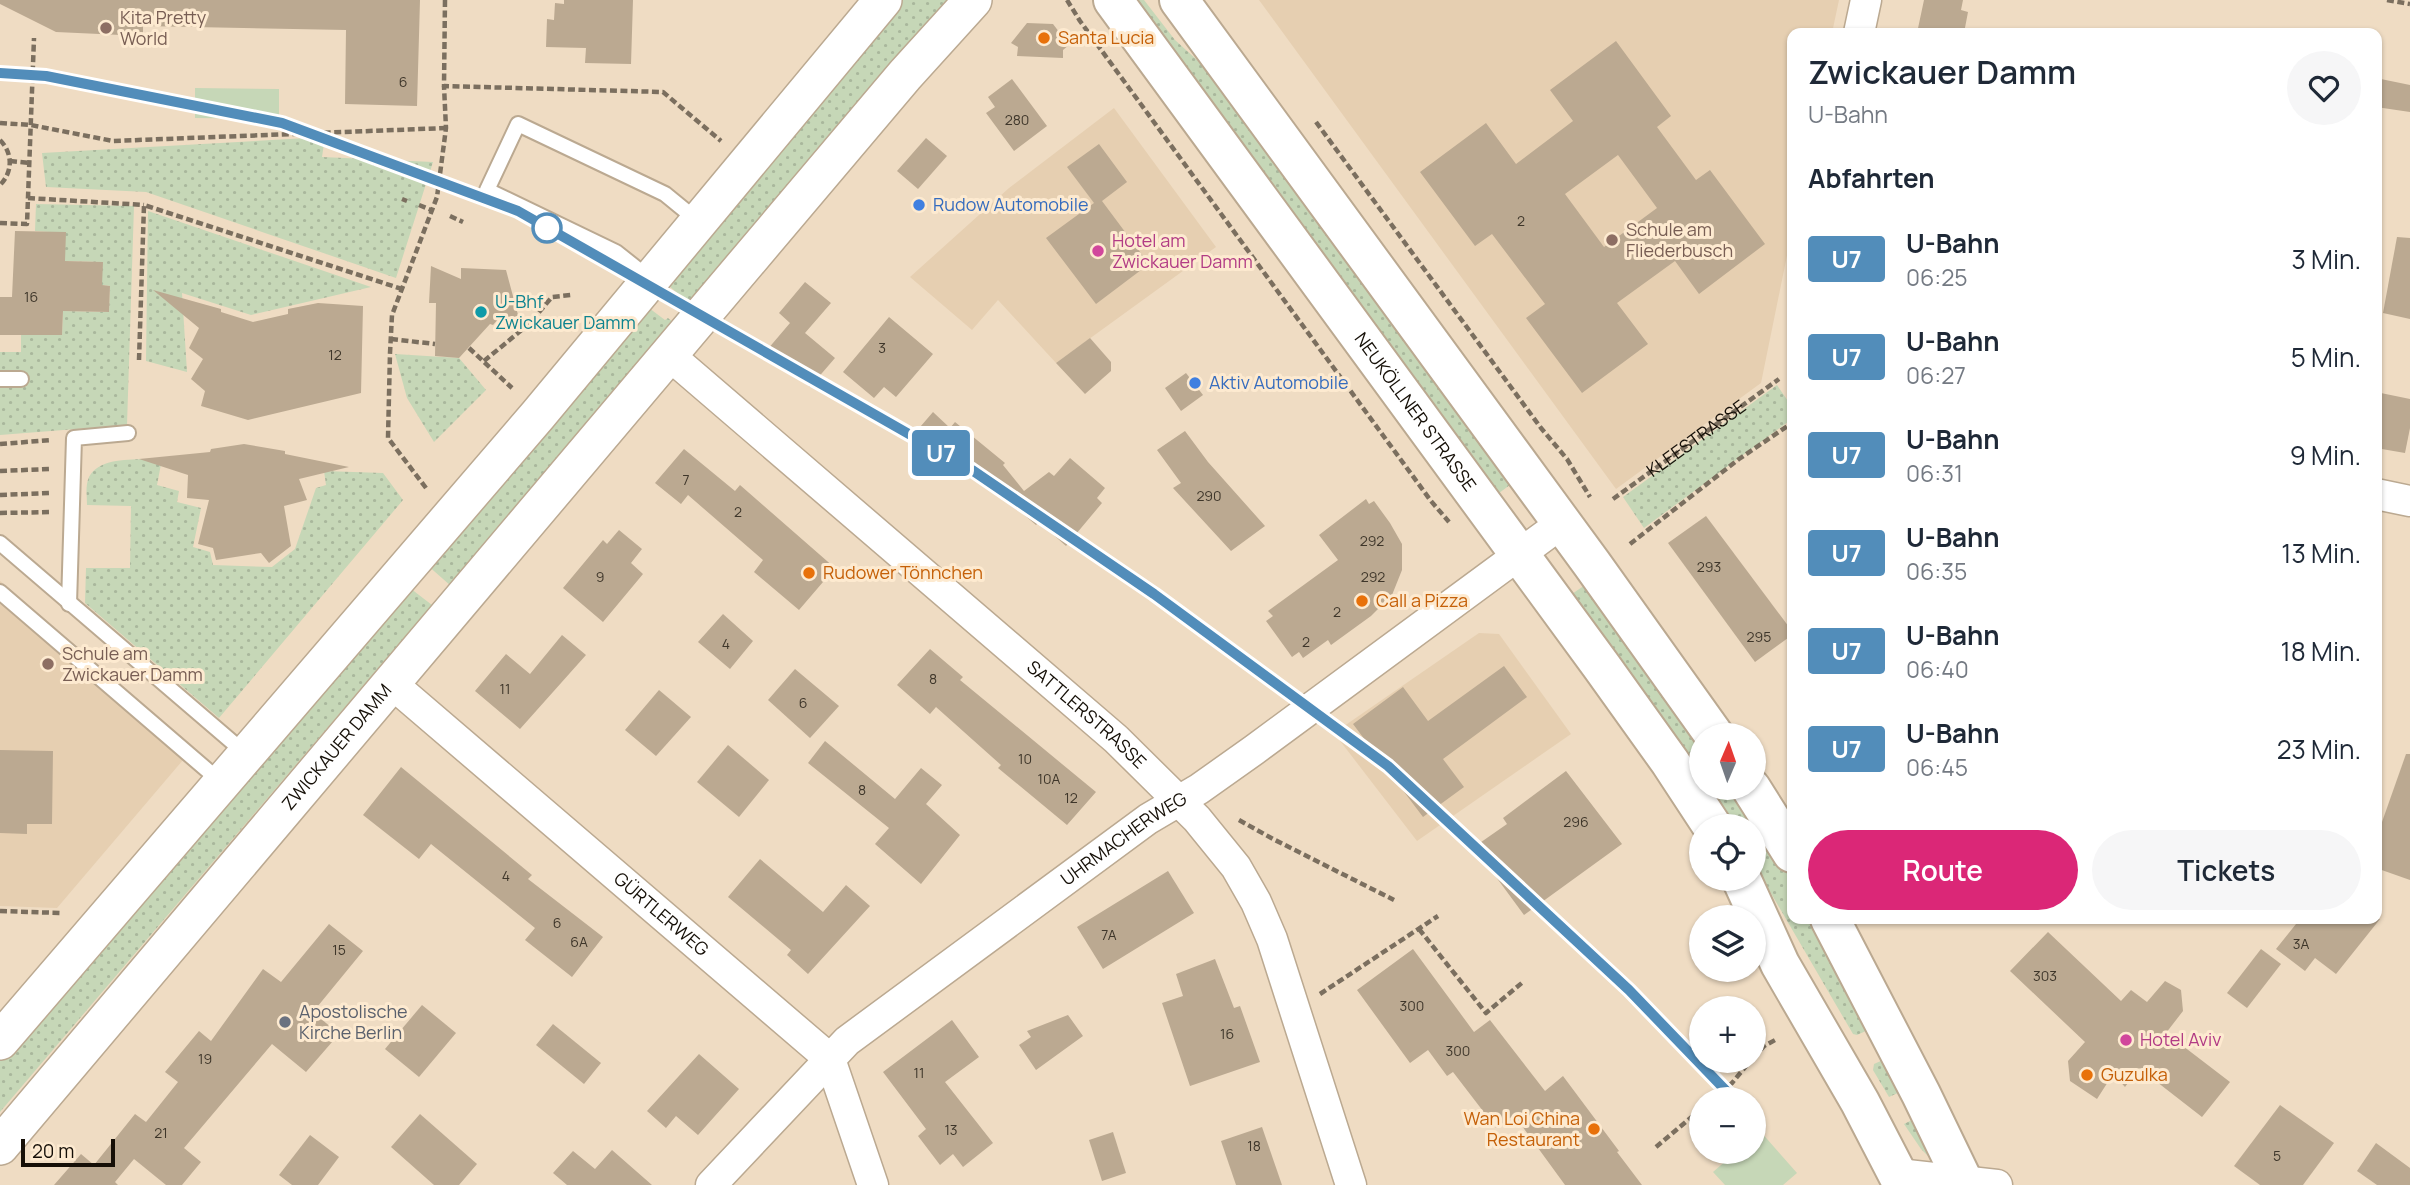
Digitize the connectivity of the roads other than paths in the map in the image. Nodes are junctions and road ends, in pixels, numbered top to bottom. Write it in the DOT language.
graph roads {
  1 [pos="883,0"];
  2 [pos="974,0"];
  3 [pos="1113,0"];
  4 [pos="1179,0"];
  5 [pos="1866,0"];
  6 [pos="1860,28"];
  7 [pos="698,221"];
  8 [pos="650,279"];
  9 [pos="669,355"];
  10 [pos="0,379"];
  11 [pos="21,380"];
  12 [pos="128,433"];
  13 [pos="2382,495"];
  14 [pos="2410,500"];
  15 [pos="1562,523"];
  16 [pos="0,543"];
  17 [pos="1521,554"];
  18 [pos="0,592"];
  19 [pos="69,604"];
  20 [pos="390,682"];
  21 [pos="1705,723"];
  22 [pos="245,753"];
  23 [pos="221,782"];
  24 [pos="1179,800"];
  25 [pos="1759,800"];
  26 [pos="1704,814"];
  27 [pos="1787,845"];
  28 [pos="1747,891"];
  29 [pos="1833,924"];
  30 [pos="1888,1030"];
  31 [pos="0,1041"];
  32 [pos="1833,1055"];
  33 [pos="830,1059"];
  34 [pos="0,1146"];
  35 [pos="1901,1180"];
  36 [pos="1975,1184"];
  37 [pos="711,1185"];
  38 [pos="873,1185"];
  39 [pos="1351,1185"];
  1 -- 7 [label="street"];
  2 -- 9 [label="street, ZWICKAUER DAMM"];
  3 -- 17 [label="main road, NEUKÖLLNER STRASSE"];
  4 -- 15 [label="main road"];
  5 -- 6 [label="street"];
  7 -- 8 [label="street"];
  7 -- 8 [label="lane"];
  8 -- 22 [label="street"];
  9 -- 20 [label="street, ZWICKAUER DAMM"];
  9 -- 24 [label="street, SATTLERSTRASSE"];
  10 -- 11 [label="lane"];
  12 -- 19 [label="lane"];
  13 -- 14 [label="street"];
  15 -- 17 [label="street, UHRMACHERWEG"];
  15 -- 21 [label="main road"];
  16 -- 19 [label="lane"];
  17 -- 24 [label="street, UHRMACHERWEG"];
  17 -- 26 [label="main road, NEUKÖLLNER STRASSE"];
  18 -- 23 [label="lane"];
  19 -- 22 [label="lane"];
  20 -- 33 [label="street, GÜRTLERWEG"];
  20 -- 34 [label="street, ZWICKAUER DAMM"];
  22 -- 23 [label="street"];
  23 -- 31 [label="street"];
  24 -- 33 [label="street, UHRMACHERWEG"];
  24 -- 39 [label="street, SATTLERSTRASSE"];
  25 -- 27 [label="main road"];
  28 -- 32 [label="main road"];
  29 -- 30 [label="main road"];
  30 -- 32 [label="main road"];
  30 -- 36 [label="main road"];
  32 -- 35 [label="main road"];
  33 -- 37 [label="street, UHRMACHERWEG"];
  33 -- 38 [label="street"];
  35 -- 36 [label="street"];
}
